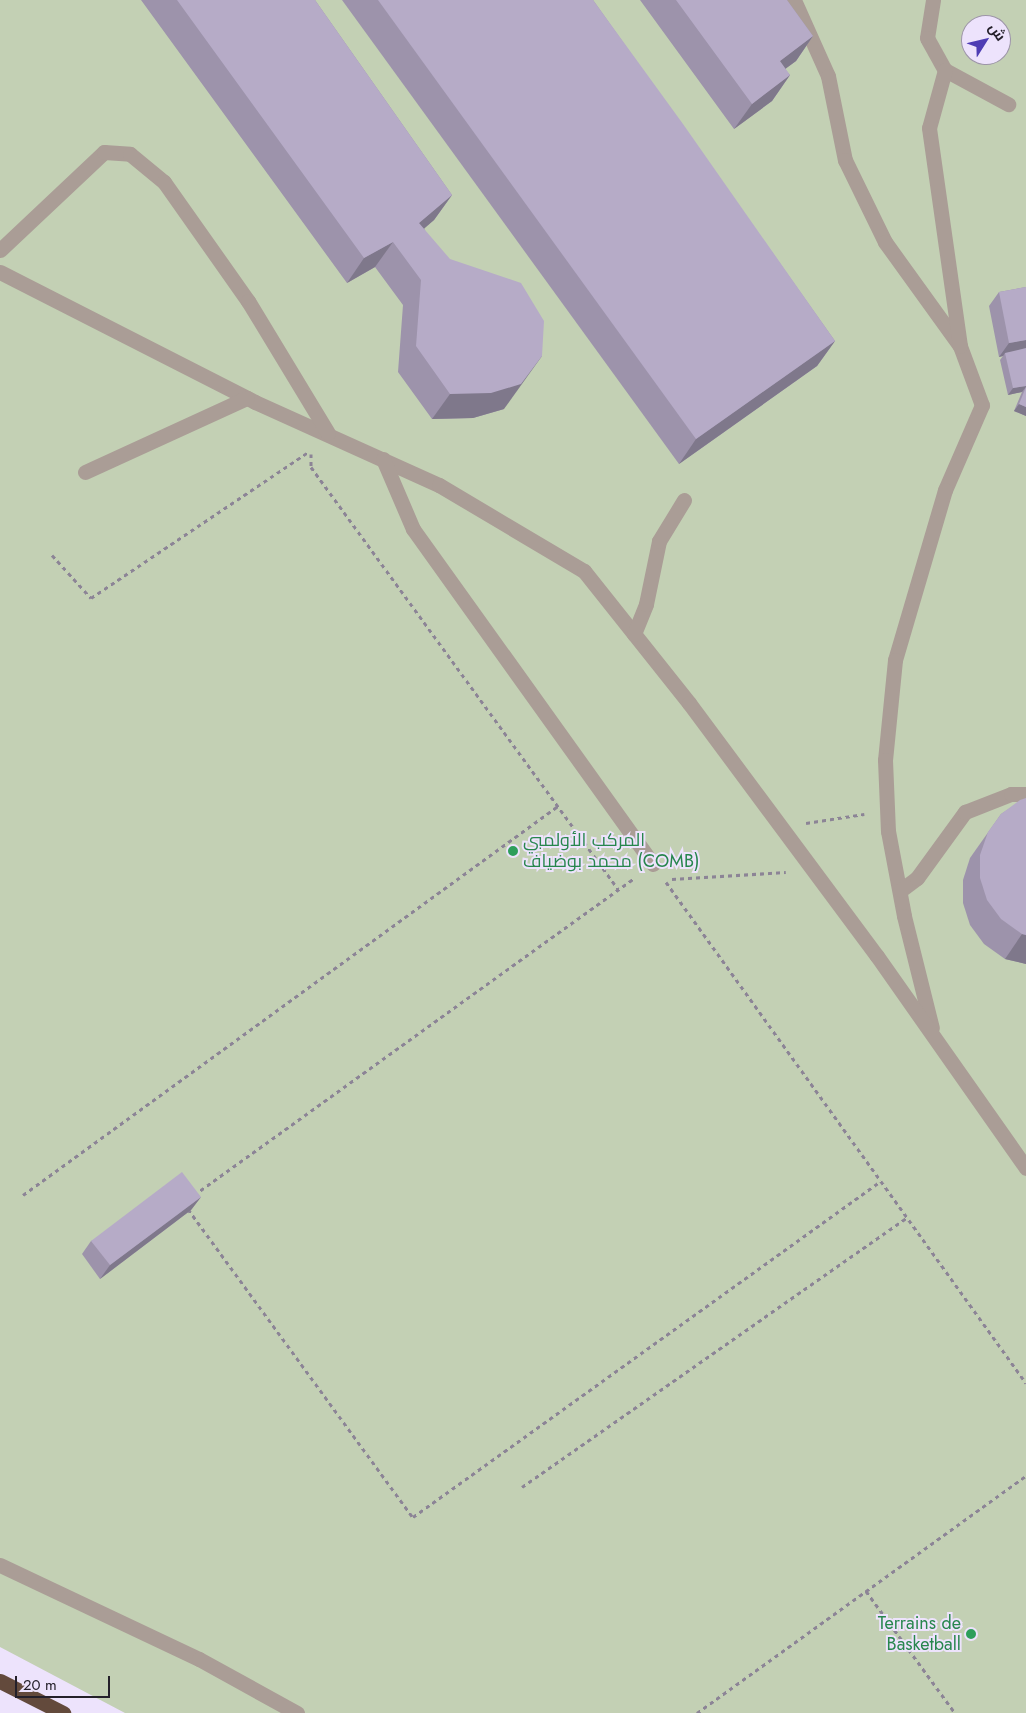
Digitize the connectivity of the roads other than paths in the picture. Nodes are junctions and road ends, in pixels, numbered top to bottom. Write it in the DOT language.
graph roads {
  1 [pos="794,0"];
  2 [pos="933,0"];
  3 [pos="945,70"];
  4 [pos="1008,104"];
  5 [pos="0,250"];
  6 [pos="0,272"];
  7 [pos="960,346"];
  8 [pos="247,398"];
  9 [pos="328,433"];
  10 [pos="383,459"];
  11 [pos="85,472"];
  12 [pos="684,500"];
  13 [pos="634,634"];
  14 [pos="1026,794"];
  15 [pos="653,864"];
  16 [pos="901,890"];
  17 [pos="933,1034"];
  18 [pos="1026,1168"];
  19 [pos="0,1565"];
  20 [pos="0,1681"];
  21 [pos="63,1713"];
  22 [pos="297,1713"];
  1 -- 7 [label="street"];
  2 -- 3 [label="street"];
  3 -- 4 [label="street"];
  3 -- 7 [label="street"];
  5 -- 9 [label="street"];
  6 -- 8 [label="street"];
  7 -- 16 [label="street"];
  8 -- 9 [label="street"];
  8 -- 11 [label="street"];
  9 -- 10 [label="street"];
  10 -- 13 [label="street"];
  10 -- 15 [label="street"];
  12 -- 13 [label="street"];
  13 -- 17 [label="street"];
  14 -- 16 [label="street"];
  16 -- 17 [label="street"];
  17 -- 18 [label="street"];
  19 -- 22 [label="street"];
  20 -- 21 [label="highway"];
}
